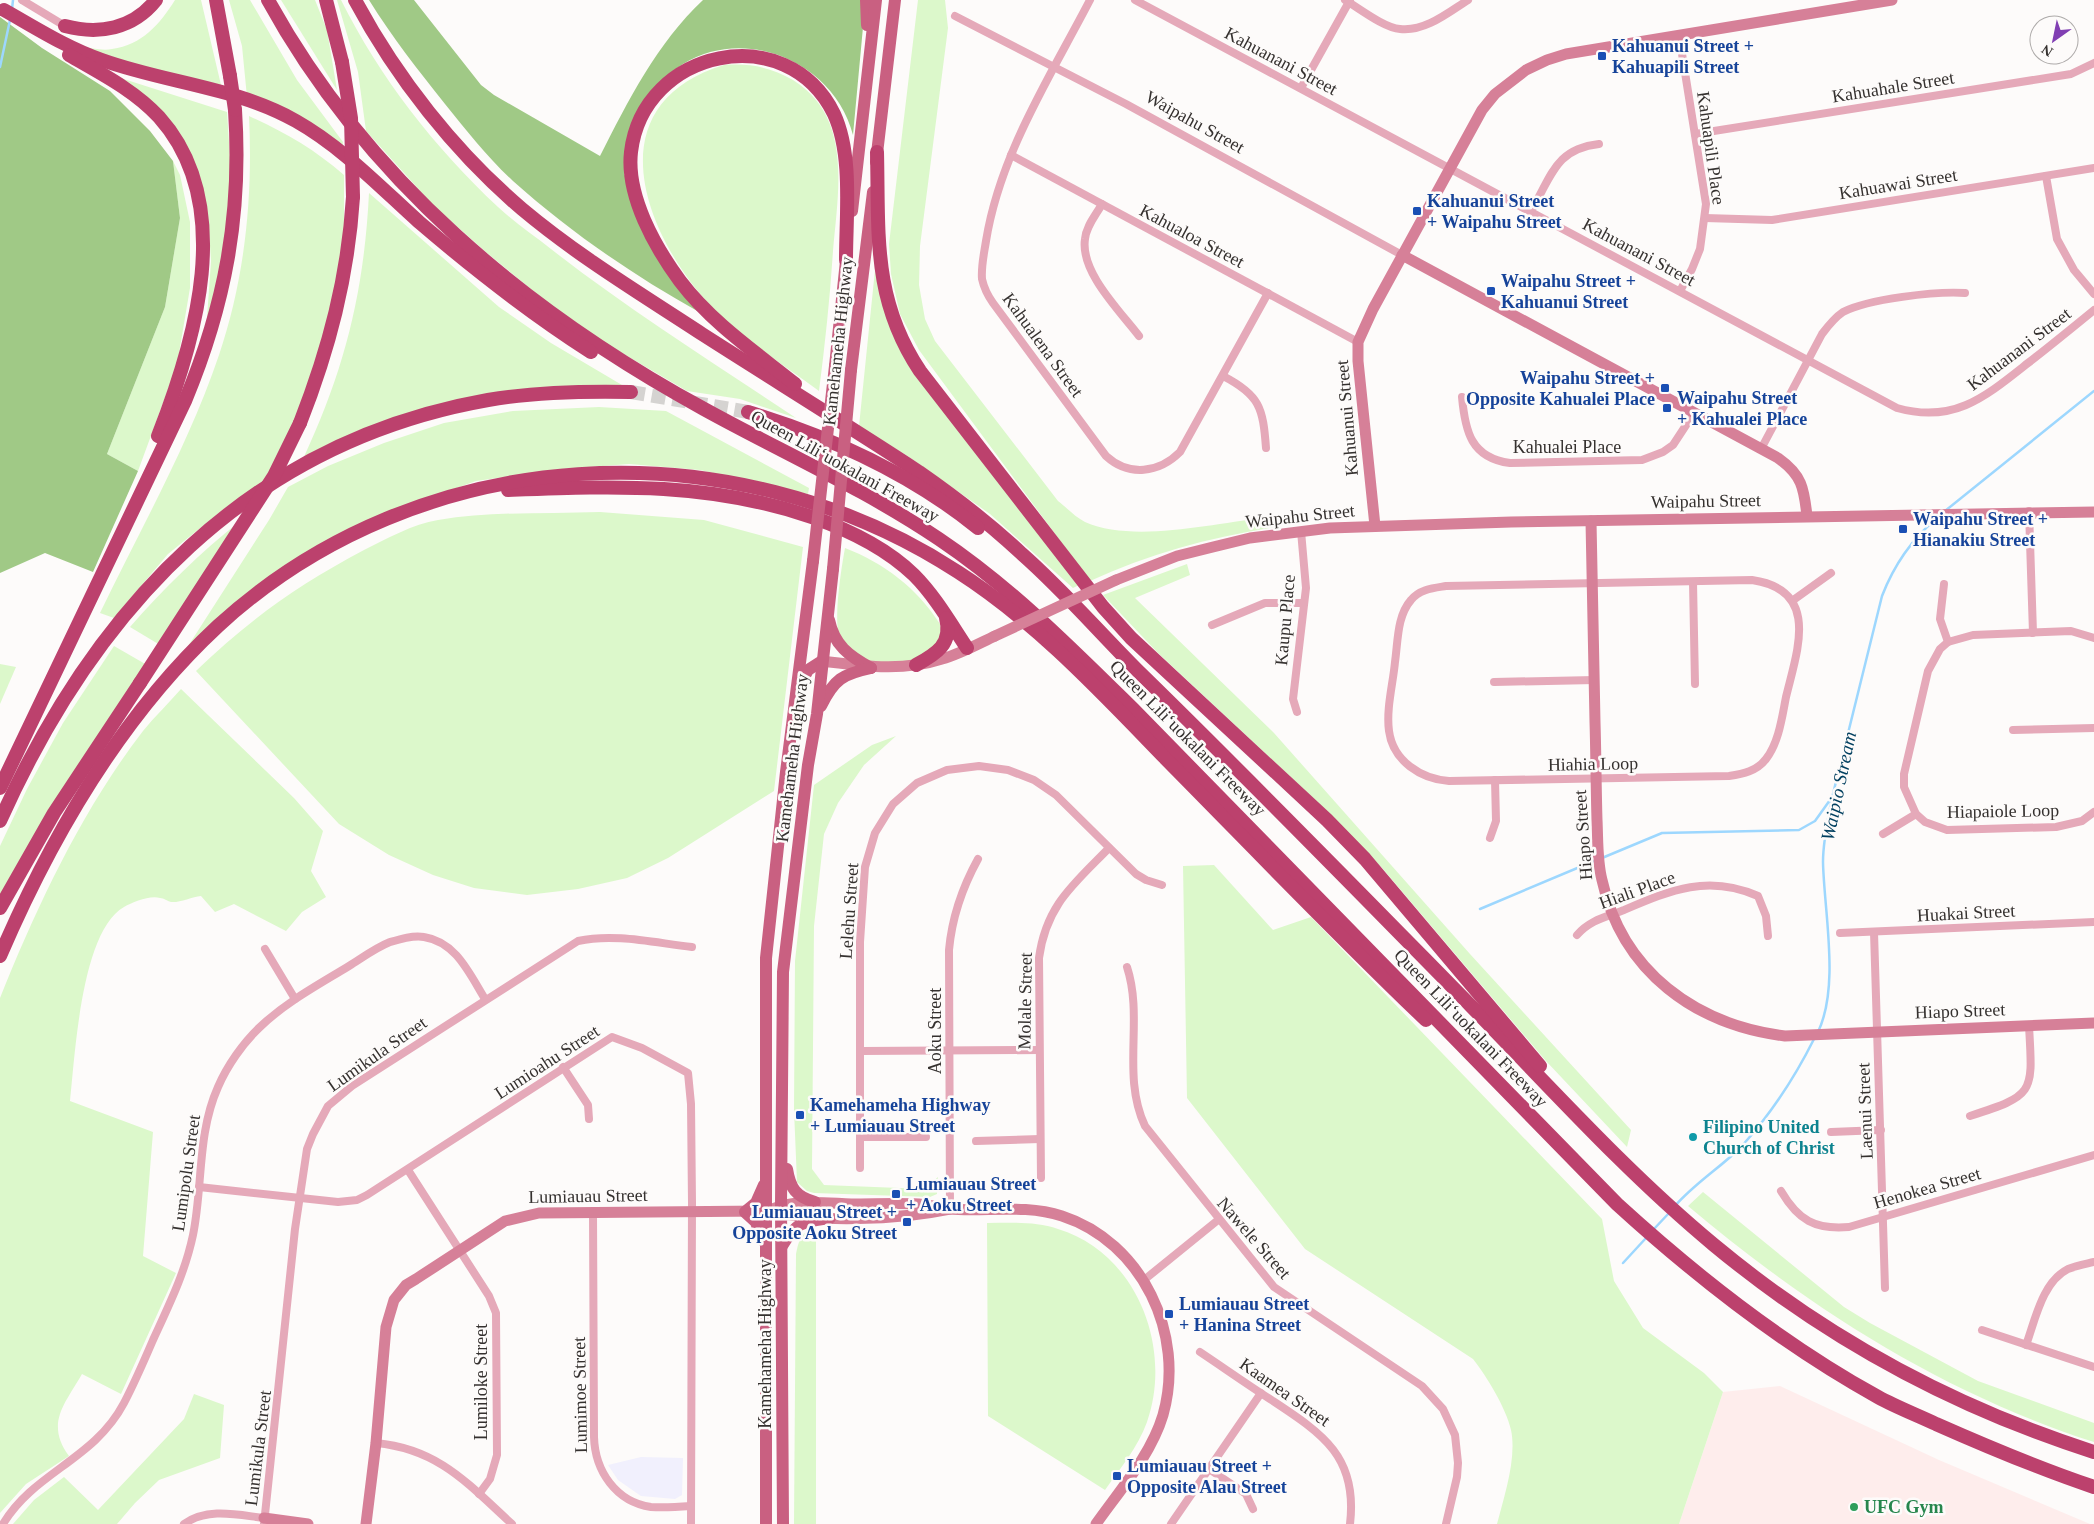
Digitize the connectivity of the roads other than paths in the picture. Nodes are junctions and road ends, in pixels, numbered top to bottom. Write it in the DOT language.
graph roads {
  1 [pos="22,0"];
  2 [pos="156,0"];
  3 [pos="212,0"];
  4 [pos="216,0"];
  5 [pos="268,0"];
  6 [pos="326,0"];
  7 [pos="355,0"];
  8 [pos="866,0"];
  9 [pos="876,0"];
  10 [pos="895,0"];
  11 [pos="902,0"];
  12 [pos="1090,0"];
  13 [pos="1135,0"];
  14 [pos="1468,0"];
  15 [pos="1892,0"];
  16 [pos="1348,1"];
  17 [pos="2,9"];
  18 [pos="955,16"];
  19 [pos="28,26"];
  20 [pos="65,26"];
  21 [pos="1680,35"];
  22 [pos="227,54"];
  23 [pos="2094,63"];
  24 [pos="1055,68"];
  25 [pos="887,70"];
  26 [pos="1301,88"];
  27 [pos="865,110"];
  28 [pos="1695,134"];
  29 [pos="1599,144"];
  30 [pos="878,152"];
  31 [pos="1011,155"];
  32 [pos="2094,168"];
  33 [pos="1449,169"];
  34 [pos="2046,176"];
  35 [pos="1102,204"];
  36 [pos="1531,210"];
  37 [pos="1705,218"];
  38 [pos="1402,255"];
  39 [pos="846,260"];
  40 [pos="1680,291"];
  41 [pos="1965,292"];
  42 [pos="1268,294"];
  43 [pos="2094,294"];
  44 [pos="2094,310"];
  45 [pos="1138,336"];
  46 [pos="1358,342"];
  47 [pos="1808,360"];
  48 [pos="1223,376"];
  49 [pos="631,392"];
  50 [pos="1462,398"];
  51 [pos="701,408"];
  52 [pos="748,412"];
  53 [pos="1694,413"];
  54 [pos="850,428"];
  55 [pos="1266,448"];
  56 [pos="1761,449"];
  57 [pos="157,450"];
  58 [pos="415,509"];
  59 [pos="2029,511"];
  60 [pos="2094,512"];
  61 [pos="1806,516"];
  62 [pos="1591,521"];
  63 [pos="1375,526"];
  64 [pos="1301,531"];
  65 [pos="1831,573"];
  66 [pos="1693,582"];
  67 [pos="1592,584"];
  68 [pos="1944,584"];
  69 [pos="1792,601"];
  70 [pos="1304,604"];
  71 [pos="1079,611"];
  72 [pos="828,612"];
  73 [pos="945,615"];
  74 [pos="1212,625"];
  75 [pos="806,626"];
  76 [pos="2033,633"];
  77 [pos="2094,638"];
  78 [pos="1948,642"];
  79 [pos="968,648"];
  80 [pos="822,661"];
  81 [pos="916,665"];
  82 [pos="872,668"];
  83 [pos="1595,680"];
  84 [pos="1494,682"];
  85 [pos="1695,684"];
  86 [pos="798,692"];
  87 [pos="1297,712"];
  88 [pos="818,714"];
  89 [pos="2094,728"];
  90 [pos="2013,730"];
  91 [pos="1596,778"];
  92 [pos="1495,780"];
  93 [pos="0,788"];
  94 [pos="2094,812"];
  95 [pos="1916,814"];
  96 [pos="0,821"];
  97 [pos="1883,834"];
  98 [pos="1490,838"];
  99 [pos="1109,848"];
  100 [pos="978,860"];
  101 [pos="1162,885"];
  102 [pos="0,908"];
  103 [pos="1612,914"];
  104 [pos="2094,922"];
  105 [pos="1874,932"];
  106 [pos="1840,933"];
  107 [pos="1578,936"];
  108 [pos="1768,936"];
  109 [pos="692,947"];
  110 [pos="265,949"];
  111 [pos="0,956"];
  112 [pos="1126,967"];
  113 [pos="486,998"];
  114 [pos="294,999"];
  115 [pos="2094,1023"];
  116 [pos="2029,1026"];
  117 [pos="1876,1032"];
  118 [pos="950,1050"];
  119 [pos="1039,1050"];
  120 [pos="861,1051"];
  121 [pos="563,1067"];
  122 [pos="1970,1116"];
  123 [pos="589,1119"];
  124 [pos="1881,1130"];
  125 [pos="1831,1132"];
  126 [pos="861,1137"];
  127 [pos="926,1137"];
  128 [pos="1040,1139"];
  129 [pos="976,1141"];
  130 [pos="1605,1143"];
  131 [pos="782,1149"];
  132 [pos="1567,1154"];
  133 [pos="2094,1155"];
  134 [pos="860,1168"];
  135 [pos="408,1170"];
  136 [pos="1041,1178"];
  137 [pos="765,1183"];
  138 [pos="199,1187"];
  139 [pos="1781,1191"];
  140 [pos="300,1198"];
  141 [pos="815,1202"];
  142 [pos="950,1209"];
  143 [pos="781,1210"];
  144 [pos="766,1211"];
  145 [pos="692,1212"];
  146 [pos="745,1212"];
  147 [pos="593,1213"];
  148 [pos="1884,1216"];
  149 [pos="830,1218"];
  150 [pos="1218,1220"];
  151 [pos="782,1246"];
  152 [pos="460,1250"];
  153 [pos="766,1253"];
  154 [pos="2094,1262"];
  155 [pos="1144,1280"];
  156 [pos="1885,1288"];
  157 [pos="1982,1330"];
  158 [pos="2026,1345"];
  159 [pos="1200,1352"];
  160 [pos="2094,1367"];
  161 [pos="1261,1393"];
  162 [pos="376,1443"];
  163 [pos="2094,1452"];
  164 [pos="1209,1469"];
  165 [pos="2094,1487"];
  166 [pos="478,1494"];
  167 [pos="691,1506"];
  168 [pos="1254,1509"];
  169 [pos="264,1521"];
  170 [pos="4,1524"];
  171 [pos="184,1524"];
  172 [pos="308,1524"];
  173 [pos="366,1524"];
  174 [pos="512,1524"];
  175 [pos="691,1524"];
  176 [pos="766,1524"];
  177 [pos="783,1524"];
  178 [pos="1096,1524"];
  179 [pos="1171,1524"];
  180 [pos="1350,1524"];
  181 [pos="1446,1524"];
  1 -- 20 [label="street"];
  2 -- 20 [label="highway"];
  3 -- 22 [label="highway"];
  4 -- 22 [label="highway"];
  5 -- 51 [label="highway, Queen Liliʻuokalani Freeway"];
  6 -- 102 [label="highway, bridge"];
  7 -- 54 [label="highway, Queen Liliʻuokalani Freeway"];
  8 -- 27 [label="main road"];
  9 -- 27 [label="main road"];
  10 -- 25 [label="main road, Kamehameha Highway"];
  11 -- 25 [label="main road"];
  12 -- 24 [label="street, Kahualena Street"];
  13 -- 26 [label="street, Kahuanani Street"];
  14 -- 16 [label="street"];
  15 -- 21 [label="street, Kahuanui Street"];
  16 -- 26 [label="street"];
  17 -- 19 [label="highway"];
  18 -- 24 [label="street, Waipahu Street"];
  19 -- 51 [label="highway"];
  19 -- 57 [label="highway"];
  21 -- 28 [label="street, Kahuapili Place"];
  21 -- 33 [label="street, Kahuanui Street"];
  22 -- 57 [label="highway, bridge"];
  23 -- 28 [label="street, Kahuahale Street"];
  24 -- 31 [label="street, Kahualena Street"];
  24 -- 38 [label="street, Waipahu Street"];
  25 -- 30 [label="main road, Kamehameha Highway"];
  26 -- 33 [label="street, Kahuanani Street"];
  27 -- 39 [label="main road, Kamehameha Highway"];
  28 -- 37 [label="street, Kahuapili Place"];
  29 -- 36 [label="street"];
  30 -- 72 [label="main road, Kamehameha Highway, bridge"];
  30 -- 130 [label="highway"];
  31 -- 35 [label="street, Kahualoa Street"];
  31 -- 48 [label="street, Kahualena Street"];
  32 -- 34 [label="street, Kahuawai Street"];
  33 -- 36 [label="street, Kahuanani Street"];
  33 -- 38 [label="street, Kahuanui Street"];
  34 -- 37 [label="street, Kahuawai Street"];
  34 -- 43 [label="street"];
  35 -- 42 [label="street, Kahualoa Street"];
  35 -- 45 [label="street"];
  36 -- 40 [label="street, Kahuanani Street"];
  37 -- 40 [label="street, Kahuapili Place"];
  38 -- 46 [label="street, Kahuanui Street"];
  38 -- 53 [label="street, Waipahu Street"];
  39 -- 54 [label="highway"];
  39 -- 75 [label="main road, Kamehameha Highway, bridge"];
  40 -- 47 [label="street, Kahuanani Street"];
  41 -- 47 [label="street"];
  42 -- 46 [label="street, Kahualoa Street"];
  42 -- 48 [label="street, Kahualena Street"];
  44 -- 47 [label="street, Kahuanani Street"];
  46 -- 63 [label="street, Kahuanui Street"];
  47 -- 56 [label="street"];
  48 -- 55 [label="street"];
  49 -- 96 [label="highway"];
  50 -- 53 [label="street, Kahualei Place"];
  51 -- 132 [label="highway, Queen Liliʻuokalani Freeway"];
  52 -- 71 [label="highway"];
  53 -- 56 [label="street, Waipahu Street"];
  54 -- 71 [label="highway, Queen Liliʻuokalani Freeway"];
  56 -- 61 [label="street, Waipahu Street"];
  57 -- 93 [label="highway"];
  58 -- 73 [label="highway"];
  58 -- 111 [label="highway"];
  58 -- 132 [label="highway"];
  59 -- 60 [label="street, Waipahu Street"];
  59 -- 61 [label="street, Waipahu Street"];
  59 -- 76 [label="street"];
  61 -- 62 [label="street, Waipahu Street"];
  62 -- 63 [label="street, Waipahu Street"];
  62 -- 67 [label="street, Hiapo Street"];
  63 -- 64 [label="street, Waipahu Street"];
  64 -- 70 [label="street, Kaupu Place"];
  64 -- 79 [label="street, Waipahu Street, bridge"];
  65 -- 69 [label="street"];
  66 -- 67 [label="street, Hiahia Loop"];
  66 -- 69 [label="street, Hiahia Loop"];
  66 -- 85 [label="street"];
  67 -- 83 [label="street, Hiapo Street"];
  67 -- 92 [label="street, Hiahia Loop"];
  68 -- 78 [label="street"];
  69 -- 91 [label="street, Hiahia Loop"];
  70 -- 74 [label="street"];
  70 -- 87 [label="street, Kaupu Place"];
  71 -- 130 [label="highway, Queen Liliʻuokalani Freeway"];
  72 -- 80 [label="main road, Kamehameha Highway"];
  72 -- 82 [label="main road"];
  73 -- 79 [label="highway"];
  73 -- 81 [label="highway"];
  75 -- 80 [label="main road"];
  75 -- 86 [label="main road, Kamehameha Highway"];
  76 -- 77 [label="street"];
  76 -- 78 [label="street"];
  78 -- 95 [label="street"];
  79 -- 81 [label="street, Waipahu Street"];
  80 -- 82 [label="street, Waipahu Street"];
  80 -- 86 [label="main road"];
  80 -- 88 [label="main road, Kamehameha Highway"];
  81 -- 82 [label="street, Waipahu Street"];
  82 -- 88 [label="main road"];
  83 -- 84 [label="street"];
  83 -- 91 [label="street, Hiapo Street"];
  86 -- 137 [label="main road, Kamehameha Highway"];
  88 -- 131 [label="main road, Kamehameha Highway"];
  89 -- 90 [label="street"];
  91 -- 92 [label="street, Hiahia Loop"];
  91 -- 103 [label="street, Hiapo Street"];
  92 -- 98 [label="street"];
  94 -- 95 [label="street, Hiapaiole Loop"];
  95 -- 97 [label="street"];
  99 -- 101 [label="street, Lelehu Street"];
  99 -- 119 [label="street, Molale Street"];
  99 -- 120 [label="street, Lelehu Street"];
  100 -- 118 [label="street, Aoku Street"];
  103 -- 107 [label="street, Hiali Place"];
  103 -- 108 [label="street, Hiali Place"];
  103 -- 117 [label="street, Hiapo Street"];
  104 -- 105 [label="street, Huakai Street"];
  105 -- 106 [label="street, Huakai Street"];
  105 -- 117 [label="street, Laenui Street"];
  109 -- 113 [label="street, Lumikula Street"];
  110 -- 114 [label="street"];
  112 -- 150 [label="street, Nawele Street"];
  113 -- 114 [label="street, Lumipolu Street"];
  113 -- 140 [label="street, Lumikula Street"];
  114 -- 138 [label="street, Lumipolu Street"];
  115 -- 116 [label="street, Hiapo Street"];
  116 -- 117 [label="street, Hiapo Street"];
  116 -- 122 [label="street"];
  117 -- 124 [label="street, Laenui Street"];
  118 -- 119 [label="street"];
  118 -- 120 [label="street"];
  118 -- 142 [label="street, Aoku Street"];
  119 -- 128 [label="street, Molale Street"];
  120 -- 126 [label="street, Lelehu Street"];
  121 -- 123 [label="street"];
  121 -- 135 [label="street, Lumioahu Street"];
  121 -- 145 [label="street, Lumioahu Street"];
  124 -- 125 [label="street"];
  124 -- 148 [label="street, Laenui Street"];
  126 -- 127 [label="street"];
  126 -- 134 [label="street, Lelehu Street"];
  128 -- 129 [label="street"];
  128 -- 136 [label="street, Molale Street"];
  130 -- 163 [label="highway, Queen Liliʻuokalani Freeway"];
  131 -- 141 [label="main road"];
  131 -- 143 [label="main road, Kamehameha Highway"];
  132 -- 165 [label="highway, Queen Liliʻuokalani Freeway"];
  133 -- 148 [label="street, Henokea Street"];
  135 -- 140 [label="street, Lumioahu Street"];
  135 -- 152 [label="street, Lumiloke Street"];
  137 -- 144 [label="main road, Kamehameha Highway"];
  137 -- 146 [label="main road"];
  138 -- 140 [label="street, Lumioahu Street"];
  138 -- 170 [label="street, Lumipolu Street"];
  139 -- 148 [label="street, Henokea Street"];
  140 -- 169 [label="street, Lumikula Street"];
  141 -- 142 [label="street, Lumiauau Street"];
  141 -- 143 [label="street, Lumiauau Street"];
  142 -- 149 [label="street, Lumiauau Street"];
  142 -- 155 [label="street, Lumiauau Street"];
  143 -- 144 [label="street, Lumiauau Street"];
  143 -- 149 [label="street, Lumiauau Street"];
  143 -- 151 [label="main road, Kamehameha Highway"];
  144 -- 146 [label="street, Lumiauau Street"];
  144 -- 153 [label="main road, Kamehameha Highway"];
  145 -- 146 [label="street, Lumiauau Street"];
  145 -- 147 [label="street, Lumiauau Street"];
  145 -- 167 [label="street, Lumioahu Street"];
  146 -- 153 [label="main road"];
  147 -- 152 [label="street, Lumiauau Street"];
  147 -- 167 [label="street, Lumimoe Street"];
  148 -- 156 [label="street, Laenui Street"];
  149 -- 151 [label="main road"];
  150 -- 155 [label="street"];
  150 -- 181 [label="street, Nawele Street"];
  151 -- 177 [label="main road, Kamehameha Highway"];
  152 -- 162 [label="street, Lumiauau Street"];
  152 -- 166 [label="street, Lumiloke Street"];
  153 -- 176 [label="main road, Kamehameha Highway"];
  154 -- 158 [label="street"];
  155 -- 178 [label="street, Lumiauau Street"];
  157 -- 158 [label="street"];
  158 -- 160 [label="street"];
  159 -- 161 [label="street, Kaamea Street"];
  161 -- 164 [label="street"];
  161 -- 180 [label="street, Kaamea Street"];
  162 -- 166 [label="street"];
  162 -- 173 [label="street, Lumiauau Street"];
  164 -- 168 [label="street"];
  164 -- 179 [label="street"];
  166 -- 174 [label="street"];
  167 -- 175 [label="street, Lumioahu Street"];
  169 -- 171 [label="street"];
  169 -- 172 [label="street"];
}
